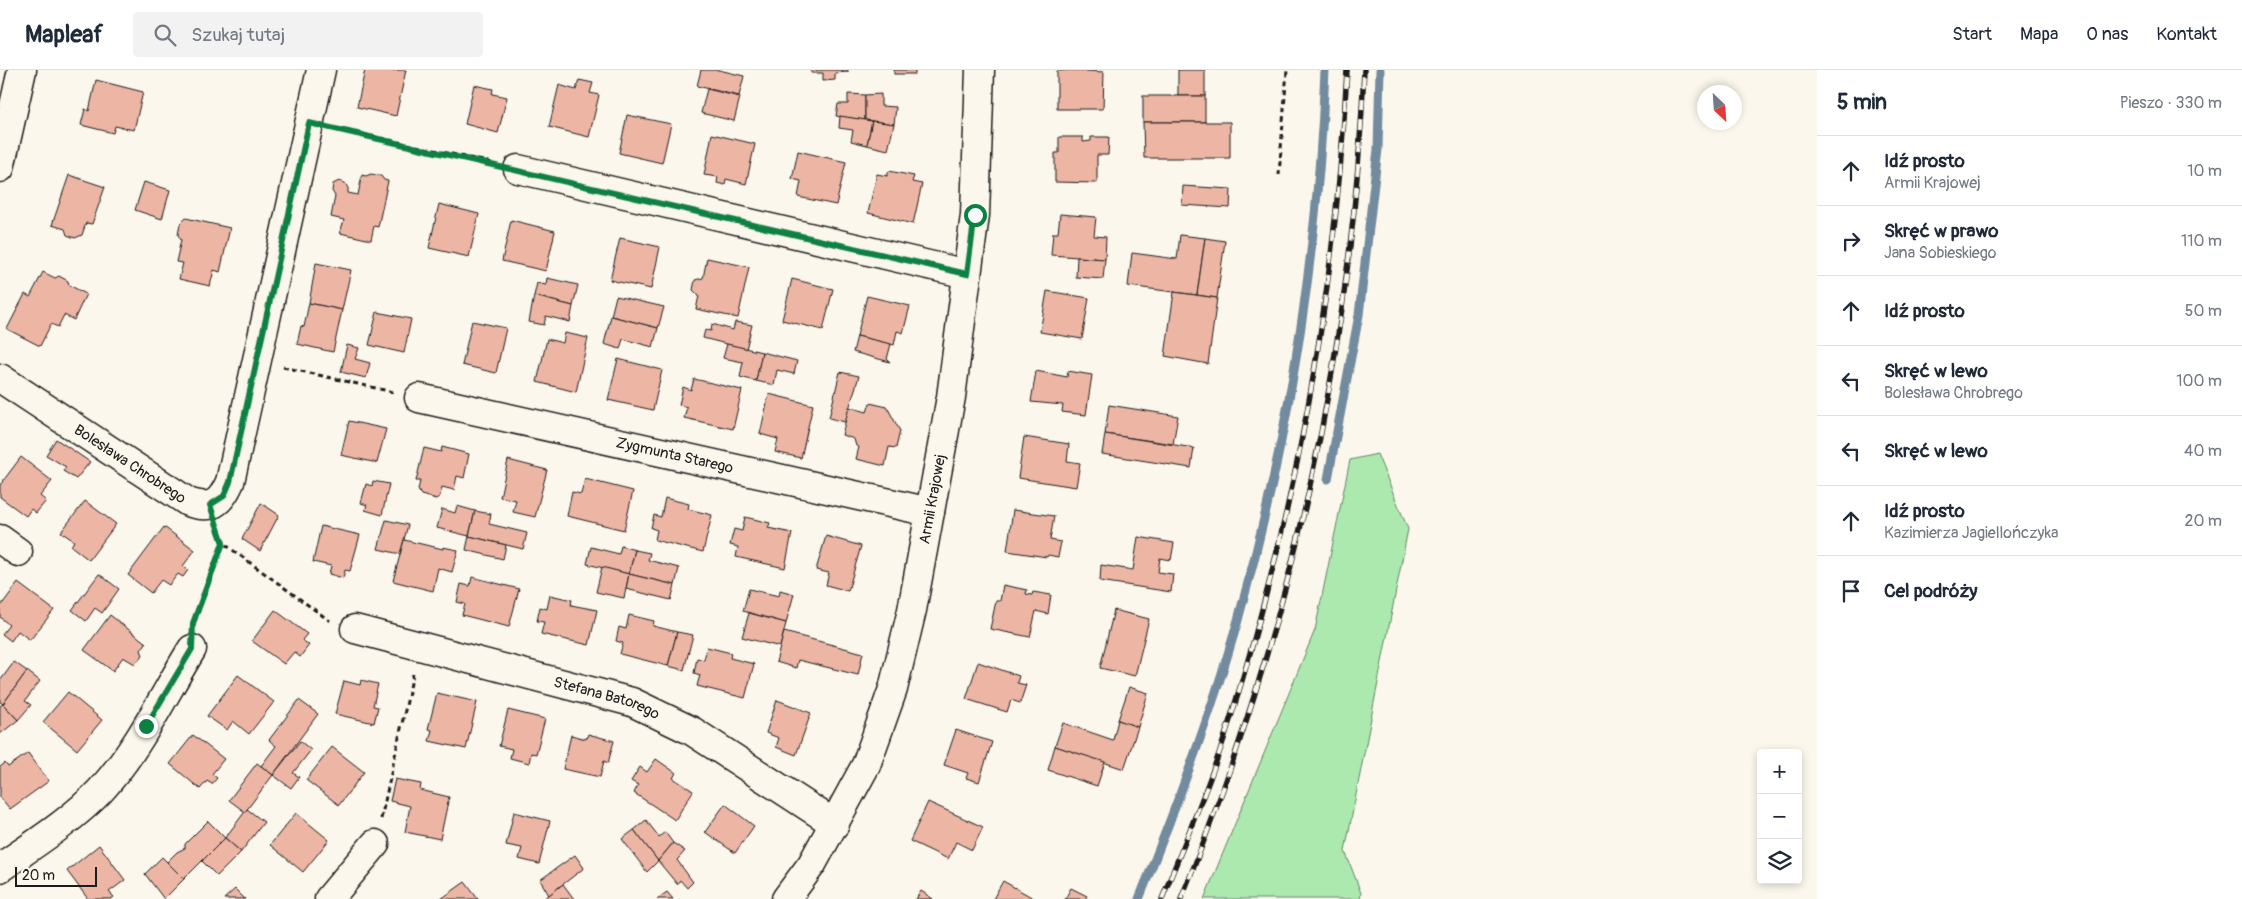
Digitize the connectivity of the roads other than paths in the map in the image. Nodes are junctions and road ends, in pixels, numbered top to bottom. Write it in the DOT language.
graph roads {
  1 [pos="22,70"];
  2 [pos="321,70"];
  3 [pos="980,70"];
  4 [pos="0,168"];
  5 [pos="518,169"];
  6 [pos="967,274"];
  7 [pos="0,378"];
  8 [pos="419,398"];
  9 [pos="930,512"];
  10 [pos="355,629"];
  11 [pos="192,649"];
  12 [pos="835,824"];
  13 [pos="376,844"];
  14 [pos="0,868"];
  15 [pos="329,899"];
  16 [pos="786,899"];
  1 -- 4 [label="street"];
  2 -- 7 [label="street, Bolesława Chrobrego"];
  3 -- 6 [label="street, Armii Krajowej"];
  5 -- 6 [label="street"];
  6 -- 9 [label="street, Armii Krajowej"];
  8 -- 9 [label="street, Zygmunta Starego"];
  9 -- 12 [label="street, Armii Krajowej"];
  10 -- 12 [label="street, Stefana Batorego"];
  11 -- 14 [label="street"];
  12 -- 16 [label="street, Armii Krajowej"];
  13 -- 15 [label="street"];
}
